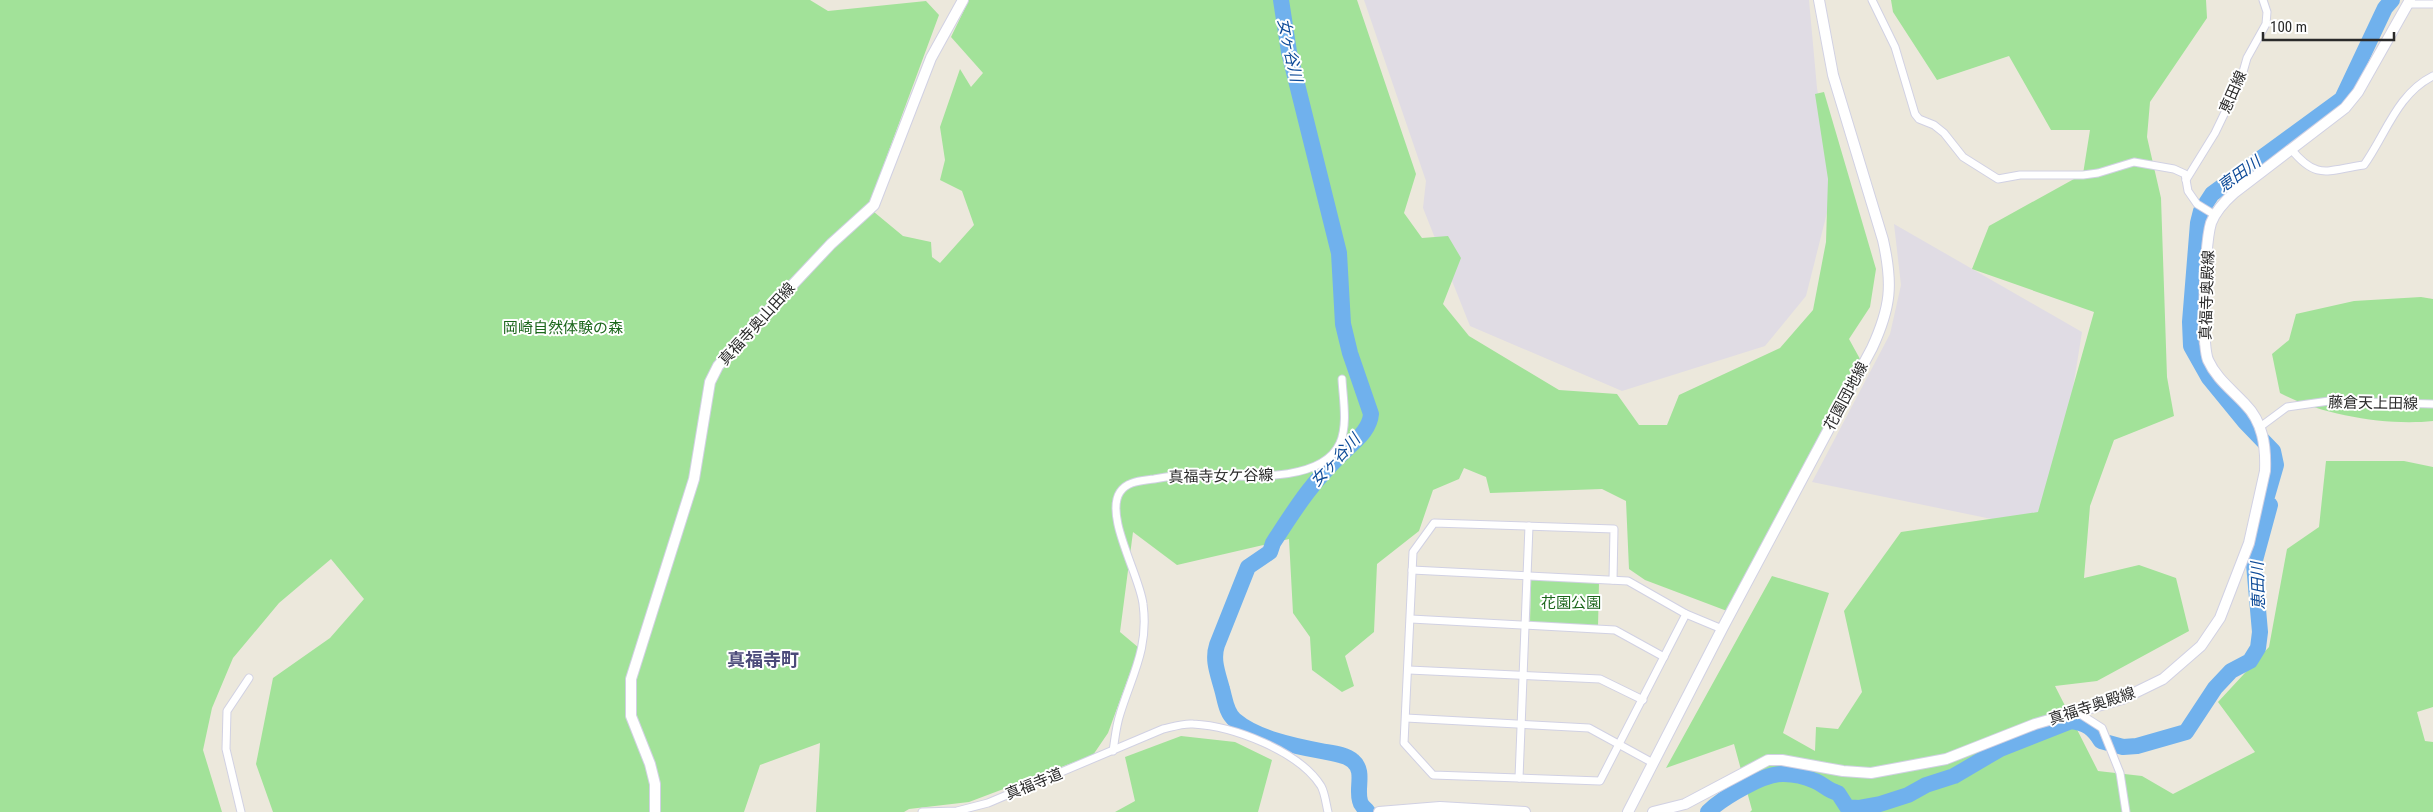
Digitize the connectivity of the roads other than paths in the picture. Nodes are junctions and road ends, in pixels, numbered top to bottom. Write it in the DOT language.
graph roads {
  1 [pos="964,0"];
  2 [pos="1819,0"];
  3 [pos="1872,0"];
  4 [pos="2263,0"];
  5 [pos="2409,2"];
  6 [pos="2433,4"];
  7 [pos="2433,76"];
  8 [pos="2291,149"];
  9 [pos="2186,180"];
  10 [pos="2213,214"];
  11 [pos="1342,379"];
  12 [pos="2433,404"];
  13 [pos="2260,427"];
  14 [pos="1529,526"];
  15 [pos="1412,570"];
  16 [pos="1528,576"];
  17 [pos="1613,580"];
  18 [pos="1686,614"];
  19 [pos="1411,620"];
  20 [pos="1526,627"];
  21 [pos="1722,629"];
  22 [pos="1664,657"];
  23 [pos="1409,670"];
  24 [pos="1524,675"];
  25 [pos="249,678"];
  26 [pos="1643,700"];
  27 [pos="2077,712"];
  28 [pos="1406,718"];
  29 [pos="1522,725"];
  30 [pos="1619,746"];
  31 [pos="1113,752"];
  32 [pos="1653,764"];
  33 [pos="1519,778"];
  34 [pos="241,812"];
  35 [pos="655,812"];
  36 [pos="922,812"];
  37 [pos="1328,812"];
  38 [pos="1379,812"];
  39 [pos="1525,812"];
  40 [pos="1628,812"];
  41 [pos="1653,812"];
  42 [pos="2126,812"];
  1 -- 35 [label="street, 真福寺奥山田線"];
  2 -- 21 [label="street, 花園団地線"];
  3 -- 9 [label="street"];
  4 -- 9 [label="street, 恵田線"];
  5 -- 6 [label="street"];
  5 -- 8 [label="street, 真福寺奥殿線"];
  7 -- 8 [label="street"];
  8 -- 10 [label="street, 真福寺奥殿線"];
  9 -- 10 [label="street"];
  10 -- 13 [label="street, 真福寺奥殿線"];
  11 -- 31 [label="street, 真福寺女ケ谷線"];
  12 -- 13 [label="street, 藤倉天上田線"];
  13 -- 27 [label="street, 真福寺奥殿線"];
  14 -- 15 [label="street"];
  14 -- 16 [label="street"];
  14 -- 17 [label="street"];
  15 -- 16 [label="street"];
  15 -- 19 [label="street"];
  16 -- 17 [label="street"];
  16 -- 20 [label="street"];
  17 -- 18 [label="street"];
  18 -- 21 [label="street"];
  18 -- 22 [label="street"];
  19 -- 20 [label="street"];
  19 -- 23 [label="street"];
  20 -- 22 [label="street"];
  20 -- 24 [label="street"];
  21 -- 32 [label="street, 花園団地線"];
  22 -- 26 [label="street"];
  23 -- 24 [label="street"];
  23 -- 28 [label="street"];
  24 -- 26 [label="street"];
  24 -- 29 [label="street"];
  25 -- 34 [label="street"];
  26 -- 30 [label="street"];
  27 -- 41 [label="street, 真福寺奥殿線"];
  27 -- 42 [label="street"];
  28 -- 29 [label="street"];
  28 -- 33 [label="street"];
  29 -- 30 [label="street"];
  29 -- 33 [label="street"];
  30 -- 32 [label="street"];
  30 -- 33 [label="street"];
  31 -- 36 [label="street, 真福寺道"];
  31 -- 37 [label="street, 真福寺道"];
  32 -- 40 [label="street, 花園団地線"];
  38 -- 39 [label="street"];
}
